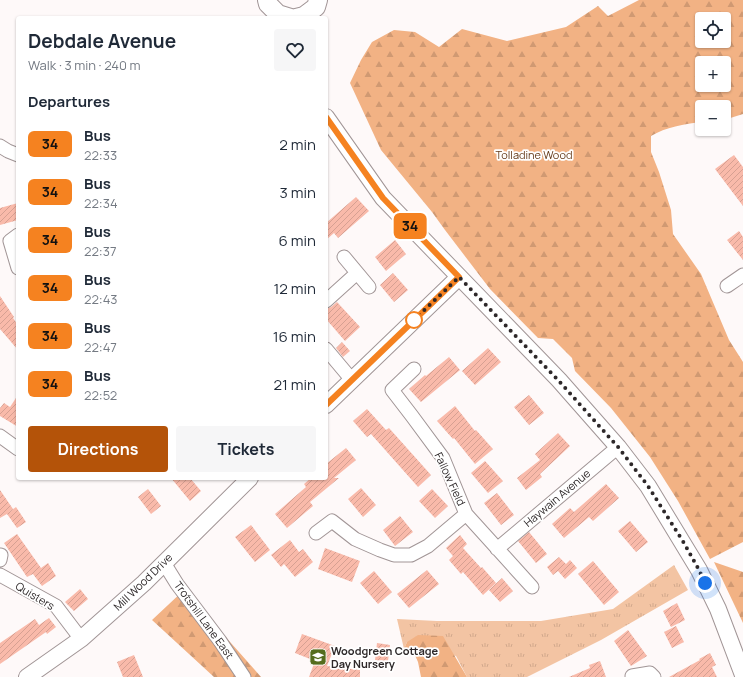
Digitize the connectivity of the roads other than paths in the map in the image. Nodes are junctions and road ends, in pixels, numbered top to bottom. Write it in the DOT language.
graph roads {
  1 [pos="267,0"];
  2 [pos="318,0"];
  3 [pos="285,16"];
  4 [pos="304,16"];
  5 [pos="328,120"];
  6 [pos="0,146"];
  7 [pos="16,154"];
  8 [pos="9,239"];
  9 [pos="344,257"];
  10 [pos="16,262"];
  11 [pos="357,273"];
  12 [pos="743,275"];
  13 [pos="459,277"];
  14 [pos="727,286"];
  15 [pos="369,287"];
  16 [pos="328,299"];
  17 [pos="328,351"];
  18 [pos="414,369"];
  19 [pos="352,380"];
  20 [pos="328,403"];
  21 [pos="0,436"];
  22 [pos="618,447"];
  23 [pos="16,448"];
  24 [pos="248,480"];
  25 [pos="466,514"];
  26 [pos="316,533"];
  27 [pos="497,549"];
  28 [pos="0,555"];
  29 [pos="0,560"];
  30 [pos="164,563"];
  31 [pos="0,575"];
  32 [pos="532,587"];
  33 [pos="81,639"];
  34 [pos="743,675"];
  35 [pos="632,676"];
  36 [pos="27,677"];
  37 [pos="244,677"];
  38 [pos="654,677"];
  1 -- 3 [label="main road"];
  2 -- 4 [label="main road"];
  5 -- 13 [label="street"];
  6 -- 7 [label="street"];
  8 -- 10 [label="street"];
  9 -- 11 [label="street"];
  11 -- 15 [label="street"];
  11 -- 16 [label="street"];
  12 -- 14 [label="street"];
  13 -- 19 [label="street"];
  13 -- 22 [label="street"];
  17 -- 19 [label="street"];
  18 -- 25 [label="street, Fallow Field"];
  19 -- 20 [label="street"];
  21 -- 23 [label="street"];
  22 -- 27 [label="street, Haywain Avenue"];
  22 -- 34 [label="street"];
  24 -- 30 [label="street, Mill Wood Drive"];
  25 -- 26 [label="street"];
  25 -- 27 [label="street, Fallow Field"];
  27 -- 32 [label="street, Fallow Field"];
  28 -- 29 [label="street"];
  30 -- 33 [label="street, Mill Wood Drive"];
  30 -- 37 [label="street, Trotshill Lane East"];
  31 -- 33 [label="street, Quisters"];
  33 -- 36 [label="street, Mill Wood Drive"];
  35 -- 38 [label="street"];
}
